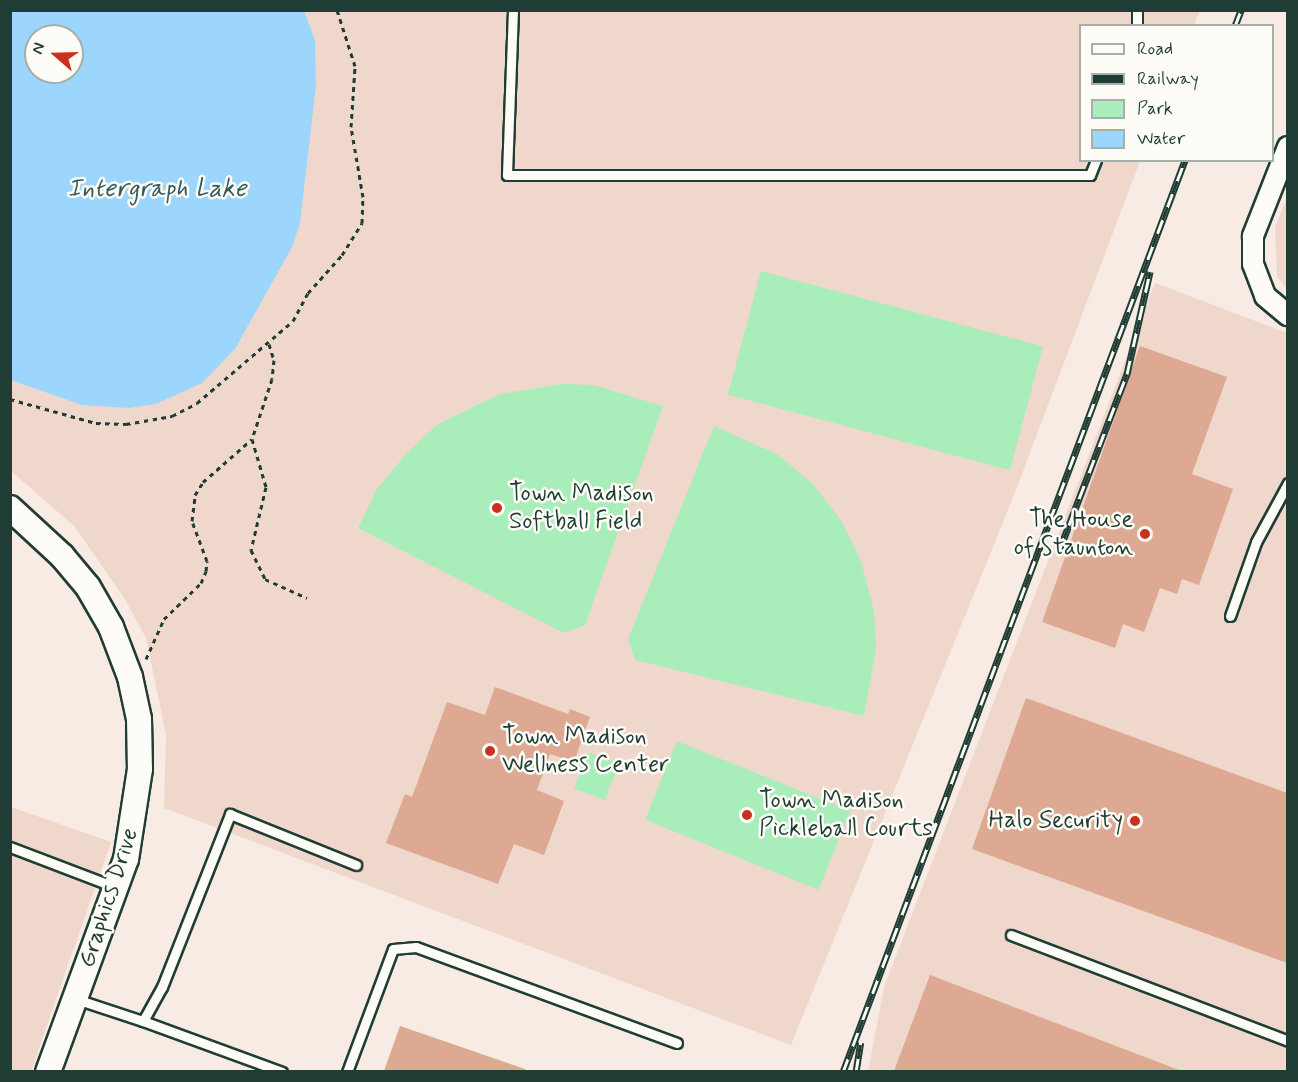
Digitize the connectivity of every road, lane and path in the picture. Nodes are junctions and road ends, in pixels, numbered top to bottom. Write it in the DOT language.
graph roads {
  1 [pos="337,10"];
  2 [pos="513,10"];
  3 [pos="1287,147"];
  4 [pos="1095,162"];
  5 [pos="1287,315"];
  6 [pos="269,345"];
  7 [pos="10,399"];
  8 [pos="252,439"];
  9 [pos="1287,483"];
  10 [pos="10,508"];
  11 [pos="307,598"];
  12 [pos="1230,616"];
  13 [pos="146,659"];
  14 [pos="10,847"];
  15 [pos="356,865"];
  16 [pos="116,887"];
  17 [pos="1011,935"];
  18 [pos="76,999"];
  19 [pos="143,1021"];
  20 [pos="1287,1041"];
  21 [pos="677,1043"];
  22 [pos="48,1071"];
  23 [pos="282,1071"];
  24 [pos="347,1071"];
  1 -- 6 [label="path"];
  2 -- 4 [label="lane"];
  3 -- 5 [label="street"];
  6 -- 7 [label="path"];
  6 -- 8 [label="path"];
  8 -- 11 [label="path"];
  8 -- 13 [label="path"];
  9 -- 12 [label="lane"];
  10 -- 16 [label="street, Graphics Drive"];
  14 -- 16 [label="lane"];
  15 -- 19 [label="lane"];
  16 -- 18 [label="street, Graphics Drive"];
  17 -- 20 [label="lane"];
  18 -- 19 [label="lane"];
  18 -- 22 [label="street, Graphics Drive"];
  19 -- 23 [label="lane"];
  21 -- 24 [label="lane"];
}
